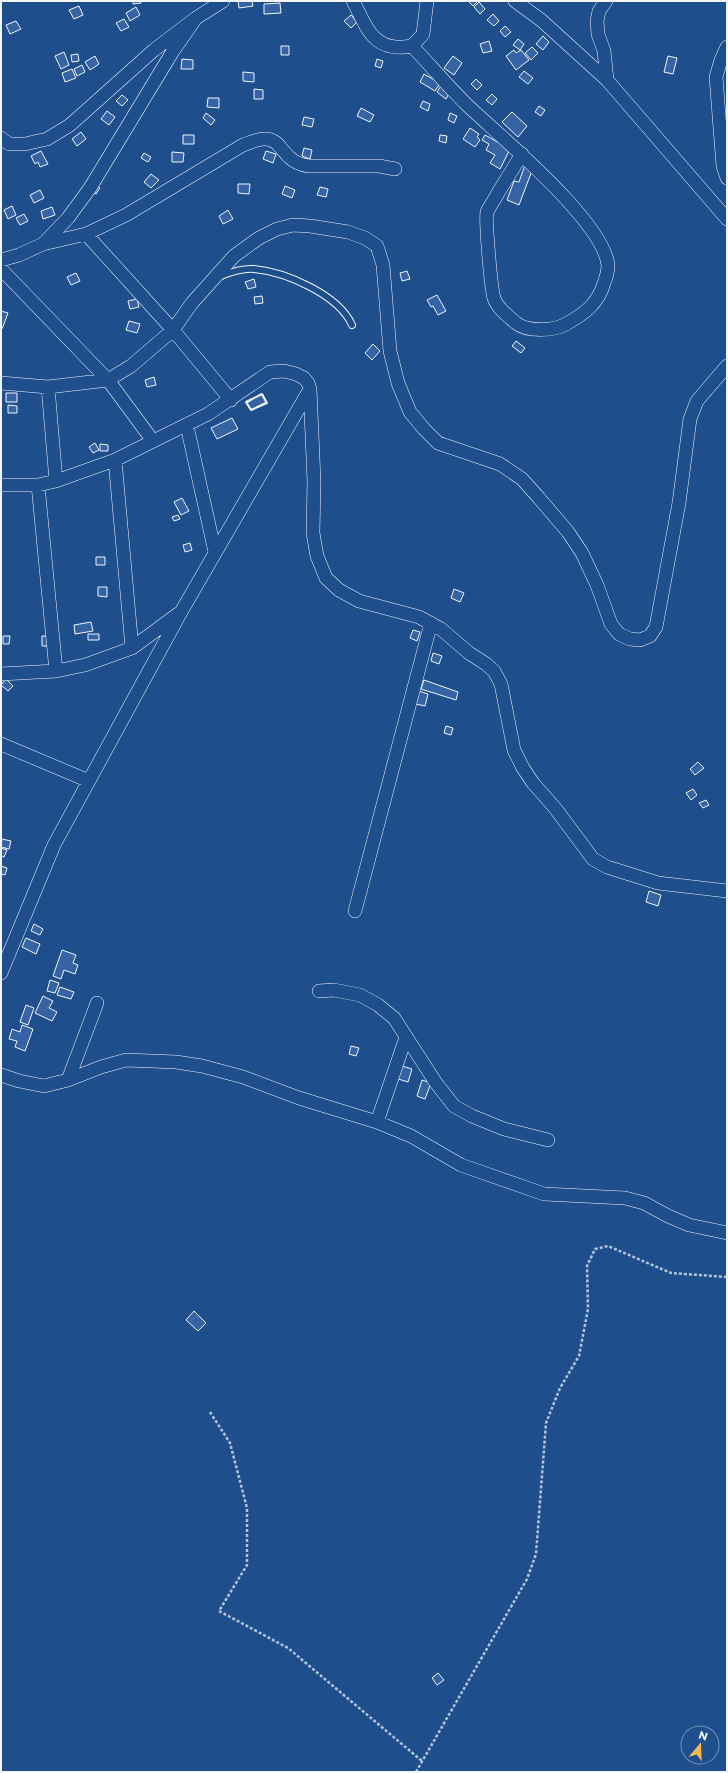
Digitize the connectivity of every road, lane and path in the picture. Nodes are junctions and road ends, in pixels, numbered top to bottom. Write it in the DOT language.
graph roads {
  1 [pos="223,1"];
  2 [pos="353,1"];
  3 [pos="426,1"];
  4 [pos="515,1"];
  5 [pos="606,1"];
  6 [pos="196,18"];
  7 [pos="412,46"];
  8 [pos="727,47"];
  9 [pos="607,80"];
  10 [pos="1,138"];
  11 [pos="522,154"];
  12 [pos="395,169"];
  13 [pos="727,178"];
  14 [pos="727,219"];
  15 [pos="86,234"];
  16 [pos="43,244"];
  17 [pos="1,260"];
  18 [pos="1,269"];
  19 [pos="213,278"];
  20 [pos="352,325"];
  21 [pos="173,330"];
  22 [pos="727,366"];
  23 [pos="108,380"];
  24 [pos="1,383"];
  25 [pos="48,387"];
  26 [pos="310,389"];
  27 [pos="232,400"];
  28 [pos="187,426"];
  29 [pos="153,441"];
  30 [pos="115,460"];
  31 [pos="56,481"];
  32 [pos="1,485"];
  33 [pos="38,486"];
  34 [pos="215,552"];
  35 [pos="181,612"];
  36 [pos="431,623"];
  37 [pos="132,648"];
  38 [pos="56,671"];
  39 [pos="1,674"];
  40 [pos="1,744"];
  41 [pos="89,781"];
  42 [pos="727,891"];
  43 [pos="355,910"];
  44 [pos="1,973"];
  45 [pos="319,991"];
  46 [pos="97,1004"];
  47 [pos="406,1037"];
  48 [pos="1,1075"];
  49 [pos="68,1080"];
  50 [pos="376,1122"];
  51 [pos="548,1140"];
  52 [pos="727,1233"];
  53 [pos="727,1277"];
  54 [pos="210,1412"];
  55 [pos="422,1761"];
  56 [pos="416,1772"];
  1 -- 6 [label="street"];
  2 -- 7 [label="street"];
  3 -- 7 [label="street"];
  4 -- 9 [label="street"];
  5 -- 9 [label="street"];
  6 -- 10 [label="street"];
  6 -- 16 [label="street"];
  7 -- 11 [label="street"];
  8 -- 13 [label="street"];
  9 -- 14 [label="street"];
  11 -- 11 [label="street"];
  12 -- 15 [label="street"];
  15 -- 16 [label="street"];
  15 -- 21 [label="street"];
  16 -- 17 [label="street"];
  18 -- 23 [label="street"];
  19 -- 20 [label="lane"];
  19 -- 21 [label="street"];
  19 -- 22 [label="street"];
  21 -- 23 [label="street"];
  21 -- 27 [label="street"];
  23 -- 25 [label="street"];
  23 -- 29 [label="street"];
  24 -- 25 [label="street"];
  25 -- 31 [label="street"];
  26 -- 27 [label="street"];
  26 -- 34 [label="street"];
  26 -- 36 [label="street"];
  27 -- 28 [label="street"];
  28 -- 29 [label="street"];
  28 -- 34 [label="street"];
  29 -- 30 [label="street"];
  30 -- 31 [label="street"];
  30 -- 37 [label="street"];
  31 -- 33 [label="street"];
  32 -- 33 [label="street"];
  33 -- 38 [label="street"];
  34 -- 35 [label="street"];
  35 -- 37 [label="street"];
  35 -- 41 [label="street"];
  36 -- 42 [label="street"];
  36 -- 43 [label="street"];
  37 -- 38 [label="street"];
  38 -- 39 [label="street"];
  40 -- 41 [label="street"];
  41 -- 44 [label="street"];
  45 -- 47 [label="street"];
  46 -- 49 [label="street"];
  47 -- 50 [label="street"];
  47 -- 51 [label="street"];
  48 -- 49 [label="street"];
  49 -- 50 [label="street"];
  50 -- 52 [label="street"];
  53 -- 55 [label="path"];
  54 -- 55 [label="path"];
  55 -- 56 [label="path"];
}
